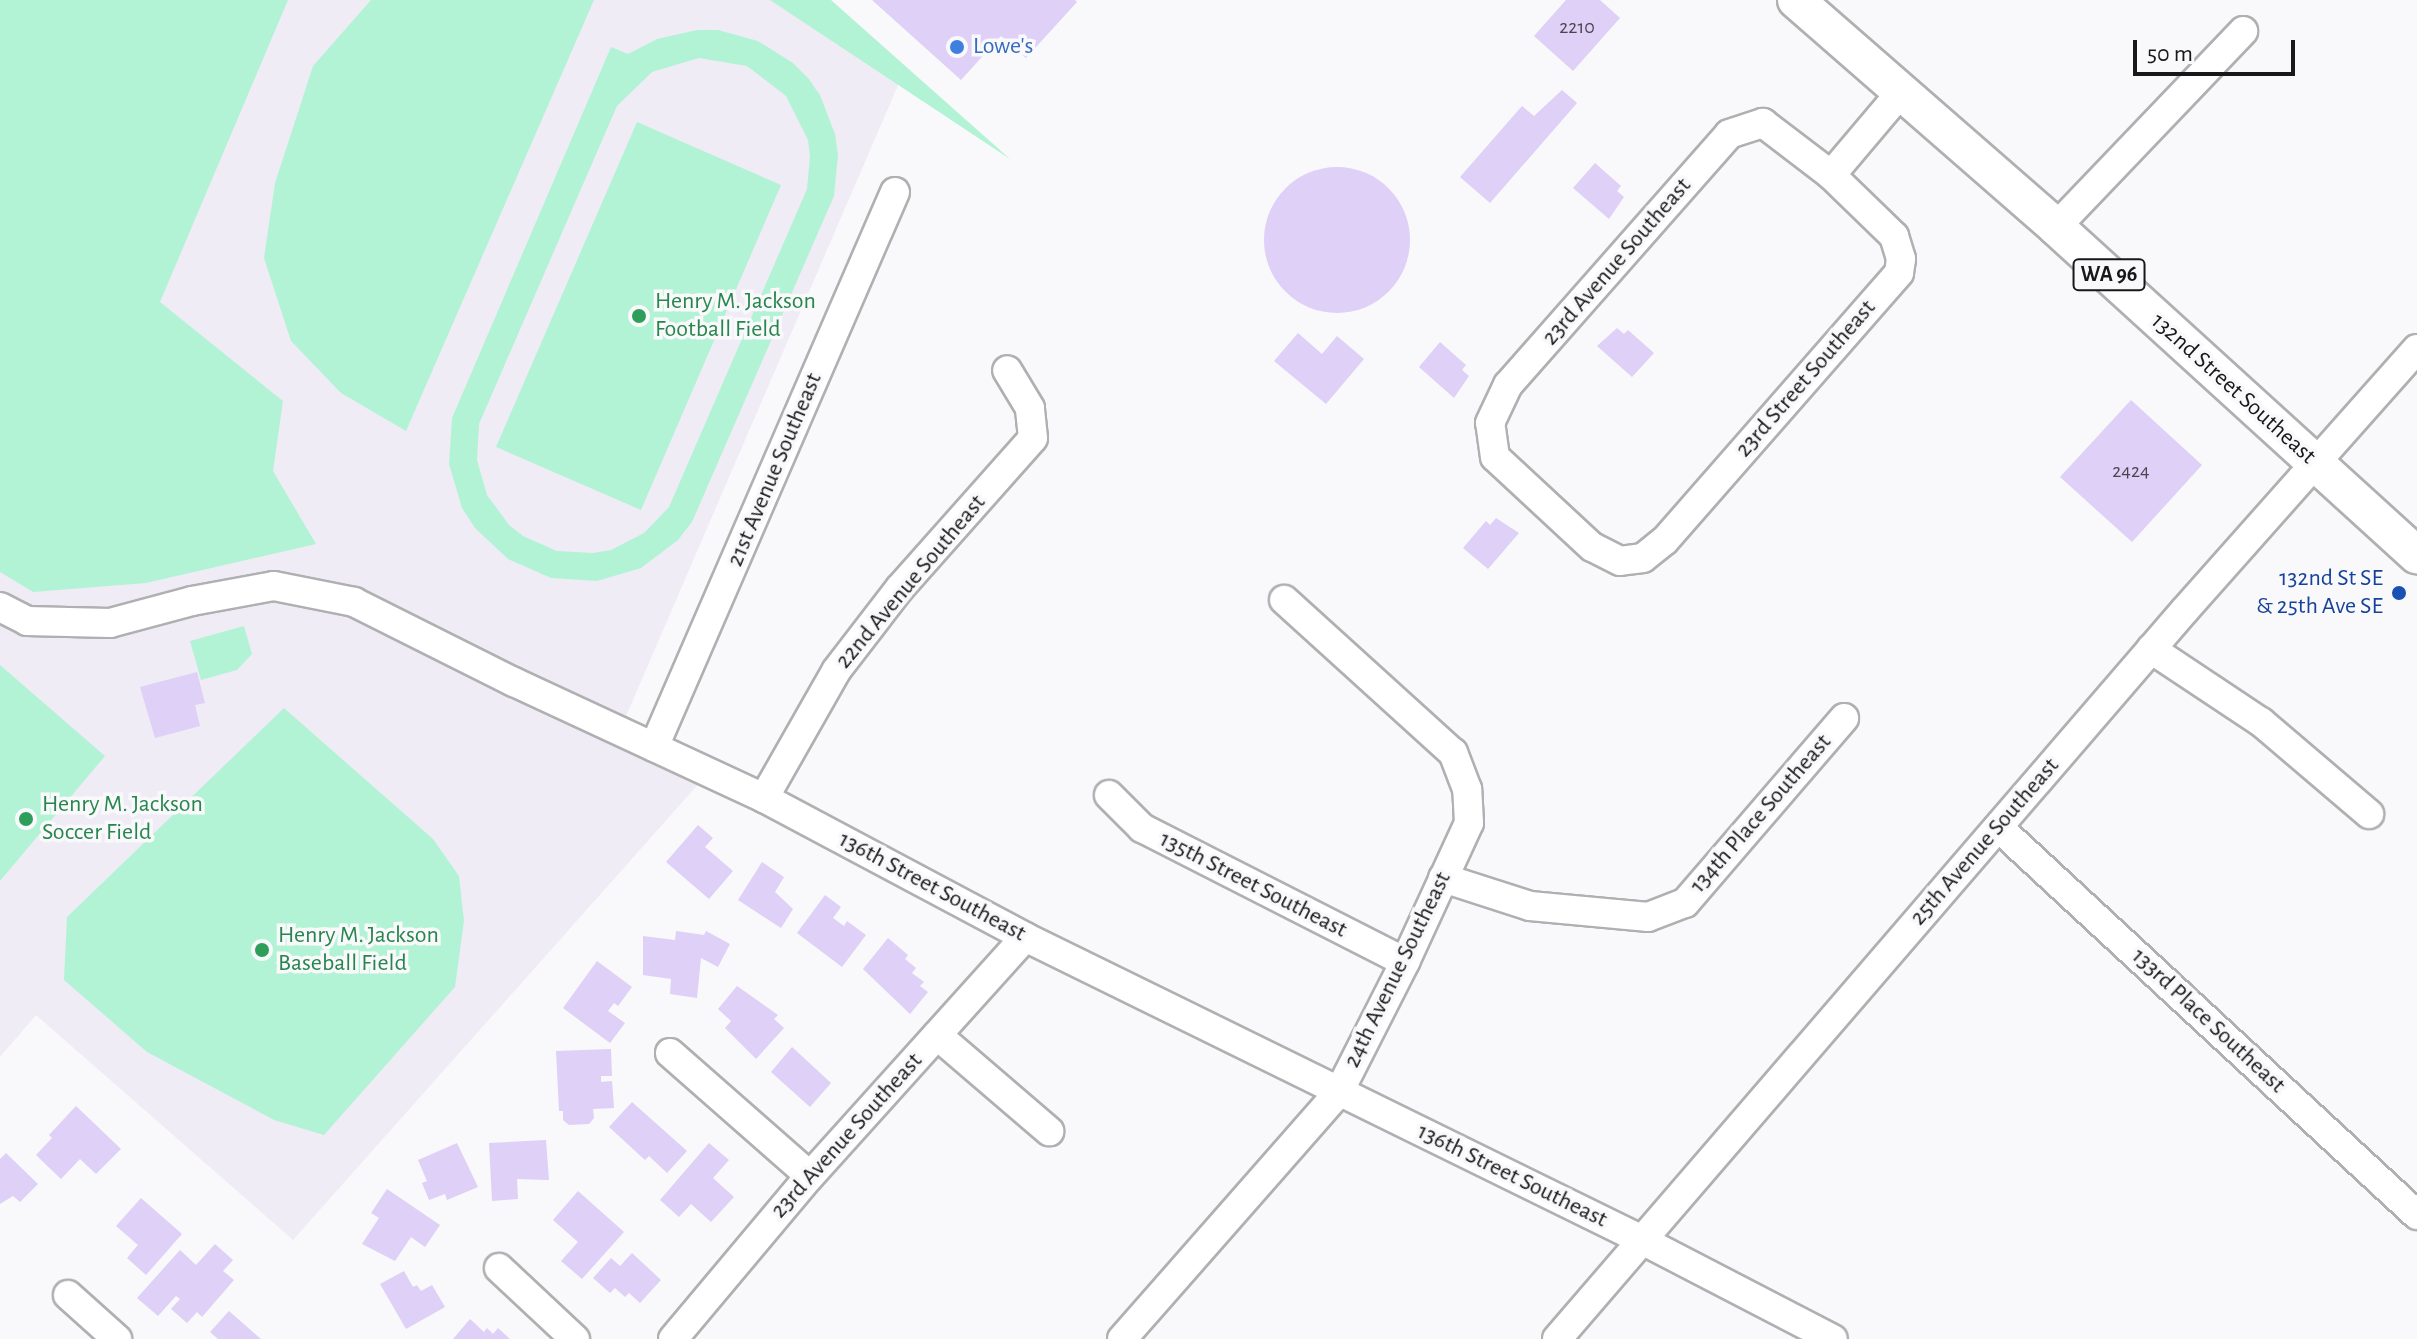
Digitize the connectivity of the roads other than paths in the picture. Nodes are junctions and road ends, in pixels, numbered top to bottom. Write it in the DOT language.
graph roads {
  1 [pos="1796,0"];
  2 [pos="2243,31"];
  3 [pos="1902,91"];
  4 [pos="1763,123"];
  5 [pos="1831,175"];
  6 [pos="895,192"];
  7 [pos="2056,227"];
  8 [pos="2417,349"];
  9 [pos="1007,370"];
  10 [pos="2315,464"];
  11 [pos="2417,556"];
  12 [pos="1620,561"];
  13 [pos="1284,600"];
  14 [pos="0,607"];
  15 [pos="2151,649"];
  16 [pos="1844,718"];
  17 [pos="654,747"];
  18 [pos="1109,795"];
  19 [pos="764,798"];
  20 [pos="2369,814"];
  21 [pos="1998,827"];
  22 [pos="1443,878"];
  23 [pos="1025,937"];
  24 [pos="1405,962"];
  25 [pos="937,1035"];
  26 [pos="670,1053"];
  27 [pos="1339,1092"];
  28 [pos="1049,1131"];
  29 [pos="810,1176"];
  30 [pos="2417,1215"];
  31 [pos="1640,1239"];
  32 [pos="499,1268"];
  33 [pos="68,1295"];
  34 [pos="117,1339"];
  35 [pos="575,1339"];
  36 [pos="673,1339"];
  37 [pos="1122,1339"];
  38 [pos="1557,1339"];
  39 [pos="1833,1339"];
  1 -- 3 [label="main road, 132nd Street Southeast / WA 96"];
  2 -- 7 [label="street"];
  3 -- 5 [label="street"];
  3 -- 7 [label="main road, 132nd Street Southeast / WA 96"];
  4 -- 5 [label="street, 23rd Street Southeast"];
  4 -- 12 [label="street, 23rd Avenue Southeast"];
  5 -- 12 [label="street, 23rd Street Southeast"];
  6 -- 17 [label="street, 21st Avenue Southeast"];
  7 -- 10 [label="main road, 132nd Street Southeast / WA 96"];
  8 -- 10 [label="street, 25th Avenue Southeast"];
  9 -- 19 [label="street, 22nd Avenue Southeast"];
  10 -- 11 [label="main road, 132nd Street Southeast / WA 96"];
  10 -- 15 [label="street, 25th Avenue Southeast"];
  13 -- 22 [label="street, 24th Avenue Southeast"];
  14 -- 17 [label="street, 136th Street Southeast"];
  15 -- 20 [label="street"];
  15 -- 21 [label="street, 25th Avenue Southeast"];
  16 -- 22 [label="street, 134th Place Southeast"];
  17 -- 19 [label="street, 136th Street Southeast"];
  18 -- 24 [label="street, 135th Street Southeast"];
  19 -- 23 [label="street, 136th Street Southeast"];
  21 -- 30 [label="street, 133rd Place Southeast"];
  21 -- 31 [label="street, 25th Avenue Southeast"];
  22 -- 24 [label="street, 24th Avenue Southeast"];
  23 -- 25 [label="street, 23rd Avenue Southeast"];
  23 -- 27 [label="street, 136th Street Southeast"];
  24 -- 27 [label="street, 24th Avenue Southeast"];
  25 -- 28 [label="street"];
  25 -- 29 [label="street, 23rd Avenue Southeast"];
  26 -- 29 [label="street"];
  27 -- 31 [label="street, 136th Street Southeast"];
  27 -- 37 [label="street, 24th Avenue Southeast"];
  29 -- 36 [label="street, 23rd Avenue Southeast"];
  31 -- 38 [label="street, 25th Avenue Southeast"];
  31 -- 39 [label="street, 136th Street Southeast"];
  32 -- 35 [label="street"];
  33 -- 34 [label="street"];
}
